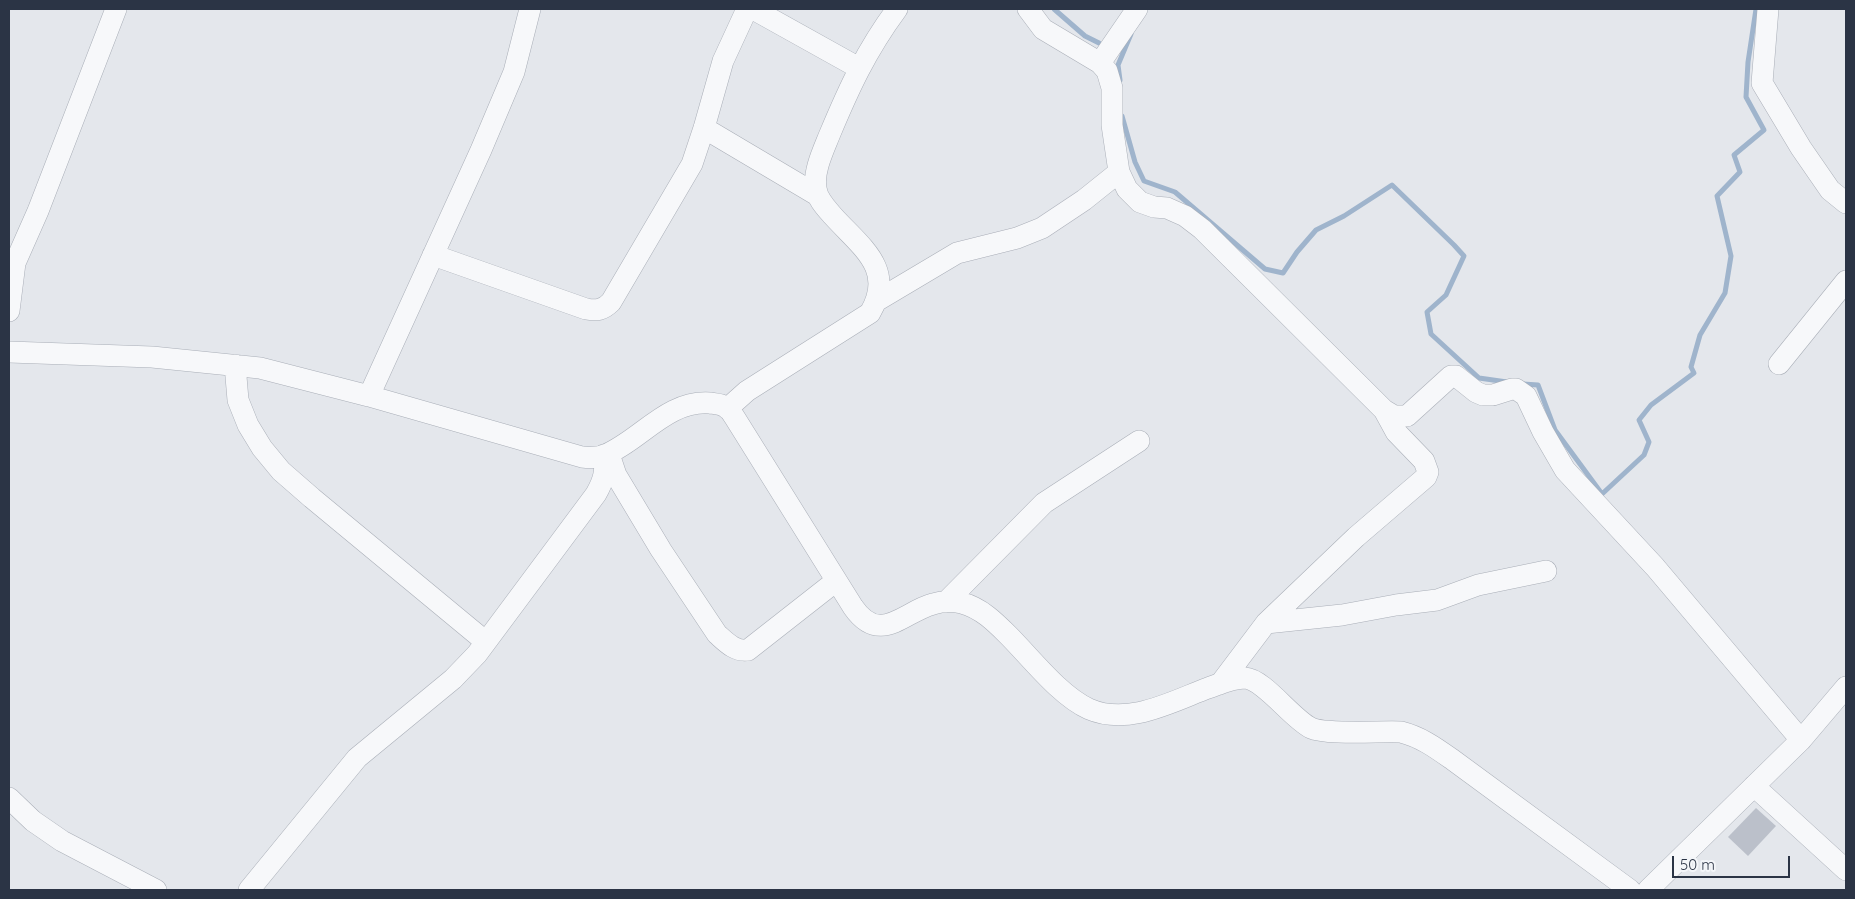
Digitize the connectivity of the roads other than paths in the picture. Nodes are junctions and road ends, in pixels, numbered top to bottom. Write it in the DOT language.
graph roads {
  1 [pos="116,9"];
  2 [pos="530,9"];
  3 [pos="747,9"];
  4 [pos="753,9"];
  5 [pos="897,9"];
  6 [pos="1028,9"];
  7 [pos="1136,9"];
  8 [pos="1768,9"];
  9 [pos="1100,63"];
  10 [pos="858,68"];
  11 [pos="704,128"];
  12 [pos="1119,172"];
  13 [pos="817,195"];
  14 [pos="1845,200"];
  15 [pos="433,255"];
  16 [pos="1846,282"];
  17 [pos="878,300"];
  18 [pos="9,310"];
  19 [pos="9,352"];
  20 [pos="1779,364"];
  21 [pos="236,365"];
  22 [pos="369,396"];
  23 [pos="728,408"];
  24 [pos="1384,410"];
  25 [pos="1139,441"];
  26 [pos="606,454"];
  27 [pos="1546,571"];
  28 [pos="836,581"];
  29 [pos="946,602"];
  30 [pos="1266,624"];
  31 [pos="486,642"];
  32 [pos="1220,684"];
  33 [pos="1846,687"];
  34 [pos="1801,740"];
  35 [pos="1754,786"];
  36 [pos="9,798"];
  37 [pos="1846,870"];
  38 [pos="156,890"];
  39 [pos="249,890"];
  40 [pos="1630,890"];
  41 [pos="1648,890"];
  1 -- 18 [label="street"];
  2 -- 15 [label="street"];
  3 -- 11 [label="street"];
  4 -- 10 [label="street"];
  5 -- 10 [label="street"];
  6 -- 9 [label="street"];
  7 -- 9 [label="street"];
  8 -- 14 [label="street"];
  9 -- 12 [label="street"];
  10 -- 13 [label="street"];
  11 -- 13 [label="street"];
  11 -- 15 [label="street"];
  12 -- 17 [label="street"];
  12 -- 24 [label="street"];
  13 -- 17 [label="street"];
  15 -- 22 [label="street"];
  16 -- 20 [label="street"];
  17 -- 23 [label="street"];
  19 -- 21 [label="street"];
  21 -- 22 [label="street"];
  21 -- 31 [label="street"];
  22 -- 26 [label="street"];
  23 -- 26 [label="street"];
  23 -- 28 [label="street"];
  24 -- 30 [label="street"];
  24 -- 34 [label="street"];
  25 -- 29 [label="street"];
  26 -- 28 [label="street"];
  26 -- 31 [label="street"];
  27 -- 30 [label="street"];
  28 -- 29 [label="street"];
  29 -- 32 [label="street"];
  30 -- 32 [label="street"];
  31 -- 39 [label="street"];
  32 -- 40 [label="street"];
  33 -- 34 [label="street"];
  34 -- 35 [label="street"];
  35 -- 37 [label="street"];
  35 -- 41 [label="street"];
  36 -- 38 [label="street"];
}
